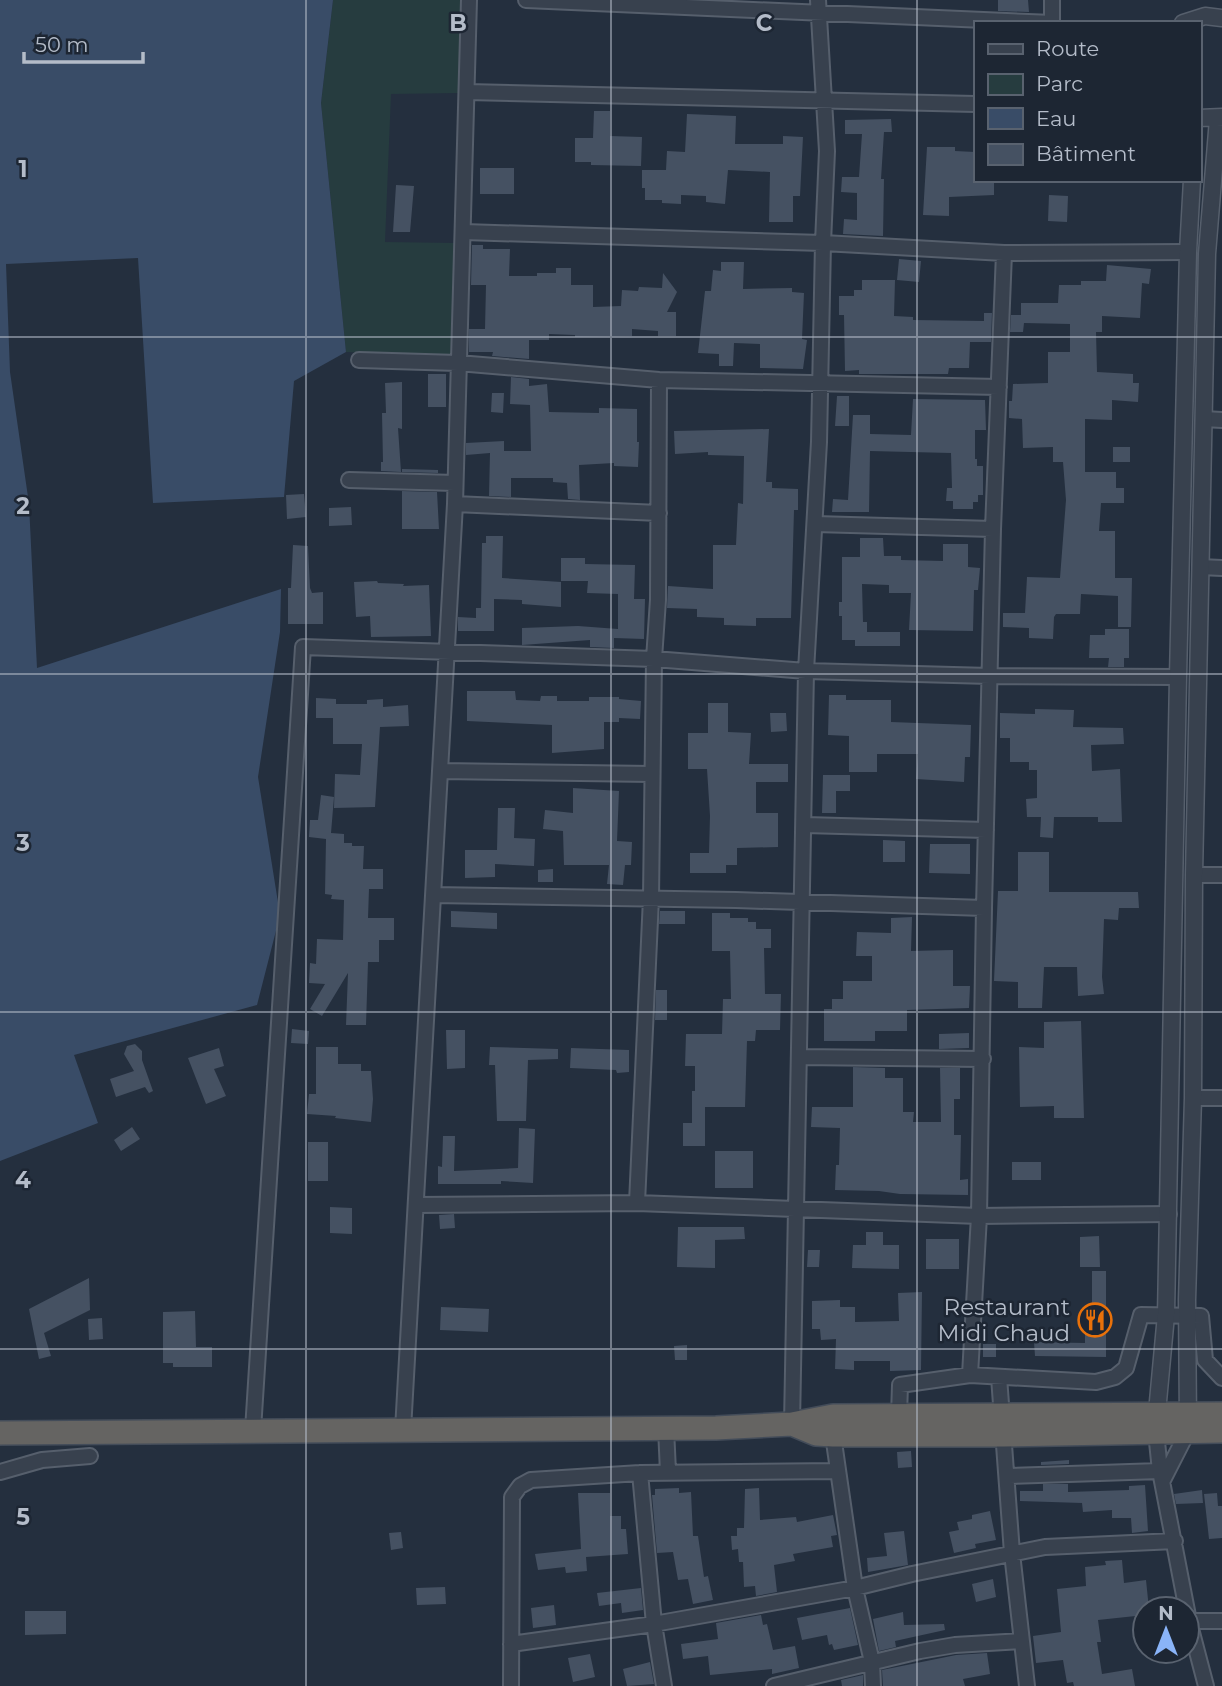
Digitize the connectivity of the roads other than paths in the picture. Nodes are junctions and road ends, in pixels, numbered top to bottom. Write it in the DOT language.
graph roads {
  1 [pos="469,0"];
  2 [pos="526,0"];
  3 [pos="1052,0"];
  4 [pos="818,6"];
  5 [pos="1205,8"];
  6 [pos="1222,18"];
  7 [pos="1025,21"];
  8 [pos="1053,21"];
  9 [pos="1186,21"];
  10 [pos="467,92"];
  11 [pos="825,101"];
  12 [pos="974,104"];
  13 [pos="1201,118"];
  14 [pos="1220,118"];
  15 [pos="1192,182"];
  16 [pos="464,232"];
  17 [pos="823,243"];
  18 [pos="1188,252"];
  19 [pos="1004,253"];
  20 [pos="359,360"];
  21 [pos="458,363"];
  22 [pos="659,380"];
  23 [pos="820,385"];
  24 [pos="999,387"];
  25 [pos="1204,419"];
  26 [pos="1222,420"];
  27 [pos="349,480"];
  28 [pos="455,483"];
  29 [pos="455,504"];
  30 [pos="659,513"];
  31 [pos="815,524"];
  32 [pos="993,529"];
  33 [pos="1200,567"];
  34 [pos="1222,568"];
  35 [pos="447,652"];
  36 [pos="654,659"];
  37 [pos="806,671"];
  38 [pos="990,676"];
  39 [pos="1178,677"];
  40 [pos="441,771"];
  41 [pos="652,774"];
  42 [pos="805,825"];
  43 [pos="986,830"];
  44 [pos="1194,875"];
  45 [pos="1222,875"];
  46 [pos="433,895"];
  47 [pos="651,898"];
  48 [pos="803,903"];
  49 [pos="984,908"];
  50 [pos="799,1057"];
  51 [pos="982,1059"];
  52 [pos="1193,1098"];
  53 [pos="1222,1098"];
  54 [pos="636,1203"];
  55 [pos="416,1205"];
  56 [pos="797,1208"];
  57 [pos="1168,1214"];
  58 [pos="979,1216"];
  59 [pos="1166,1315"];
  60 [pos="1187,1317"];
  61 [pos="970,1374"];
  62 [pos="999,1377"];
  63 [pos="1222,1378"];
  64 [pos="1222,1414"];
  65 [pos="899,1415"];
  66 [pos="1188,1422"];
  67 [pos="1156,1423"];
  68 [pos="792,1424"];
  69 [pos="1002,1425"];
  70 [pos="666,1428"];
  71 [pos="253,1430"];
  72 [pos="403,1430"];
  73 [pos="1222,1431"];
  74 [pos="0,1433"];
  75 [pos="833,1435"];
  76 [pos="90,1456"];
  77 [pos="838,1471"];
  78 [pos="0,1472"];
  79 [pos="668,1472"];
  80 [pos="640,1473"];
  81 [pos="1162,1475"];
  82 [pos="1007,1476"];
  83 [pos="1175,1541"];
  84 [pos="1012,1553"];
  85 [pos="855,1588"];
  86 [pos="1184,1595"];
  87 [pos="1201,1621"];
  88 [pos="1222,1621"];
  89 [pos="654,1624"];
  90 [pos="1021,1642"];
  91 [pos="511,1644"];
  92 [pos="872,1662"];
  93 [pos="1201,1665"];
  94 [pos="784,1685"];
  95 [pos="511,1686"];
  96 [pos="664,1686"];
  97 [pos="873,1686"];
  98 [pos="1027,1686"];
  99 [pos="1206,1686"];
  1 -- 10 [label="street"];
  2 -- 4 [label="street"];
  3 -- 8 [label="street"];
  4 -- 7 [label="street"];
  4 -- 11 [label="street"];
  5 -- 6 [label="street"];
  5 -- 9 [label="street"];
  10 -- 11 [label="street"];
  10 -- 16 [label="street"];
  11 -- 12 [label="street"];
  11 -- 17 [label="street"];
  13 -- 14 [label="street"];
  14 -- 25 [label="street"];
  15 -- 18 [label="street"];
  16 -- 17 [label="street"];
  16 -- 21 [label="street"];
  17 -- 19 [label="street"];
  17 -- 23 [label="street"];
  18 -- 19 [label="street"];
  18 -- 39 [label="street"];
  19 -- 24 [label="street"];
  20 -- 21 [label="street"];
  21 -- 22 [label="street"];
  21 -- 28 [label="street"];
  22 -- 23 [label="street"];
  22 -- 30 [label="street"];
  23 -- 24 [label="street"];
  23 -- 31 [label="street"];
  24 -- 32 [label="street"];
  25 -- 26 [label="street"];
  25 -- 33 [label="street"];
  27 -- 28 [label="street"];
  28 -- 29 [label="street"];
  29 -- 30 [label="street"];
  29 -- 35 [label="street"];
  30 -- 36 [label="street"];
  31 -- 32 [label="street"];
  31 -- 37 [label="street"];
  32 -- 38 [label="street"];
  33 -- 34 [label="street"];
  33 -- 44 [label="street"];
  35 -- 36 [label="street"];
  35 -- 40 [label="street"];
  35 -- 71 [label="street"];
  36 -- 37 [label="street"];
  36 -- 41 [label="street"];
  37 -- 38 [label="street"];
  37 -- 42 [label="street"];
  38 -- 39 [label="street"];
  38 -- 43 [label="street"];
  39 -- 57 [label="street"];
  40 -- 41 [label="street"];
  40 -- 46 [label="street"];
  41 -- 47 [label="street"];
  42 -- 43 [label="street"];
  42 -- 48 [label="street"];
  43 -- 49 [label="street"];
  44 -- 45 [label="street"];
  44 -- 52 [label="street"];
  46 -- 47 [label="street"];
  46 -- 55 [label="street"];
  47 -- 48 [label="street"];
  47 -- 54 [label="street"];
  48 -- 49 [label="street"];
  48 -- 50 [label="street"];
  49 -- 51 [label="street"];
  50 -- 51 [label="street"];
  50 -- 56 [label="street"];
  51 -- 58 [label="street"];
  52 -- 53 [label="street"];
  52 -- 60 [label="street"];
  54 -- 55 [label="street"];
  54 -- 56 [label="street"];
  55 -- 72 [label="street"];
  56 -- 58 [label="street"];
  56 -- 68 [label="street"];
  57 -- 58 [label="street"];
  57 -- 59 [label="street"];
  58 -- 61 [label="street"];
  59 -- 60 [label="street"];
  59 -- 62 [label="street"];
  59 -- 67 [label="street"];
  60 -- 63 [label="street"];
  60 -- 66 [label="street"];
  61 -- 62 [label="street"];
  61 -- 65 [label="street"];
  62 -- 69 [label="street"];
  64 -- 66 [label="highway"];
  65 -- 68 [label="highway"];
  65 -- 69 [label="highway"];
  66 -- 67 [label="highway"];
  66 -- 73 [label="highway"];
  66 -- 81 [label="street"];
  67 -- 69 [label="highway"];
  67 -- 81 [label="street"];
  68 -- 70 [label="highway"];
  68 -- 75 [label="highway"];
  69 -- 75 [label="highway"];
  69 -- 82 [label="street"];
  70 -- 72 [label="highway"];
  70 -- 79 [label="street"];
  71 -- 72 [label="highway"];
  71 -- 74 [label="highway"];
  75 -- 77 [label="street"];
  76 -- 78 [label="street"];
  77 -- 79 [label="street"];
  77 -- 85 [label="street"];
  79 -- 80 [label="street"];
  80 -- 89 [label="street"];
  80 -- 91 [label="street"];
  81 -- 82 [label="street"];
  81 -- 83 [label="street"];
  82 -- 84 [label="street"];
  83 -- 84 [label="street"];
  83 -- 86 [label="street"];
  84 -- 85 [label="street"];
  84 -- 90 [label="street"];
  85 -- 89 [label="street"];
  85 -- 92 [label="street"];
  87 -- 88 [label="street"];
  89 -- 91 [label="street"];
  89 -- 96 [label="street"];
  90 -- 92 [label="street"];
  90 -- 98 [label="street"];
  91 -- 95 [label="street"];
  92 -- 94 [label="street"];
  92 -- 97 [label="street"];
  93 -- 99 [label="street"];
}
